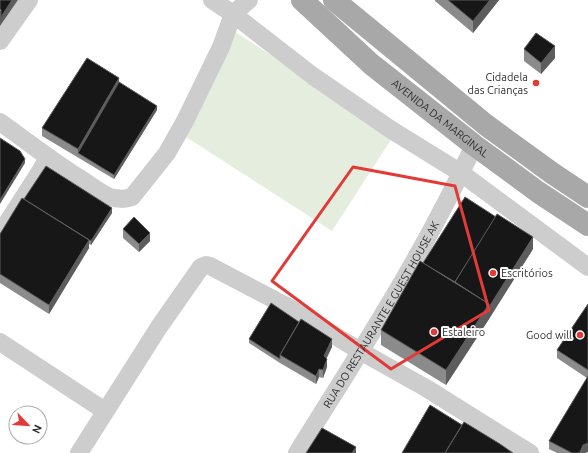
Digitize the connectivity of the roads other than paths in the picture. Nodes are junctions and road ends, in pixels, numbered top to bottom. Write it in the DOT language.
graph roads {
  1 [pos="29,0"];
  2 [pos="212,0"];
  3 [pos="249,0"];
  4 [pos="302,0"];
  5 [pos="334,0"];
  6 [pos="233,14"];
  7 [pos="0,41"];
  8 [pos="0,122"];
  9 [pos="474,145"];
  10 [pos="48,157"];
  11 [pos="461,173"];
  12 [pos="588,197"];
  13 [pos="588,225"];
  14 [pos="0,234"];
  15 [pos="588,267"];
  16 [pos="0,342"];
  17 [pos="360,351"];
  18 [pos="105,411"];
  19 [pos="79,453"];
  20 [pos="297,453"];
  21 [pos="530,453"];
  1 -- 7 [label="street"];
  2 -- 6 [label="street"];
  3 -- 6 [label="street"];
  4 -- 9 [label="main road, AVENIDA DA MARGINAL"];
  5 -- 12 [label="main road, AVENIDA DA MARGINAL"];
  6 -- 10 [label="street"];
  6 -- 11 [label="street"];
  8 -- 10 [label="street"];
  9 -- 11 [label="street, RUA DO RESTAURANTE E GUEST HOUSE AK"];
  9 -- 13 [label="main road, AVENIDA DA MARGINAL"];
  10 -- 14 [label="street"];
  11 -- 15 [label="street"];
  11 -- 17 [label="street, RUA DO RESTAURANTE E GUEST HOUSE AK"];
  16 -- 18 [label="street"];
  17 -- 18 [label="street"];
  17 -- 20 [label="street, RUA DO RESTAURANTE E GUEST HOUSE AK"];
  17 -- 21 [label="street"];
  18 -- 19 [label="street"];
}
